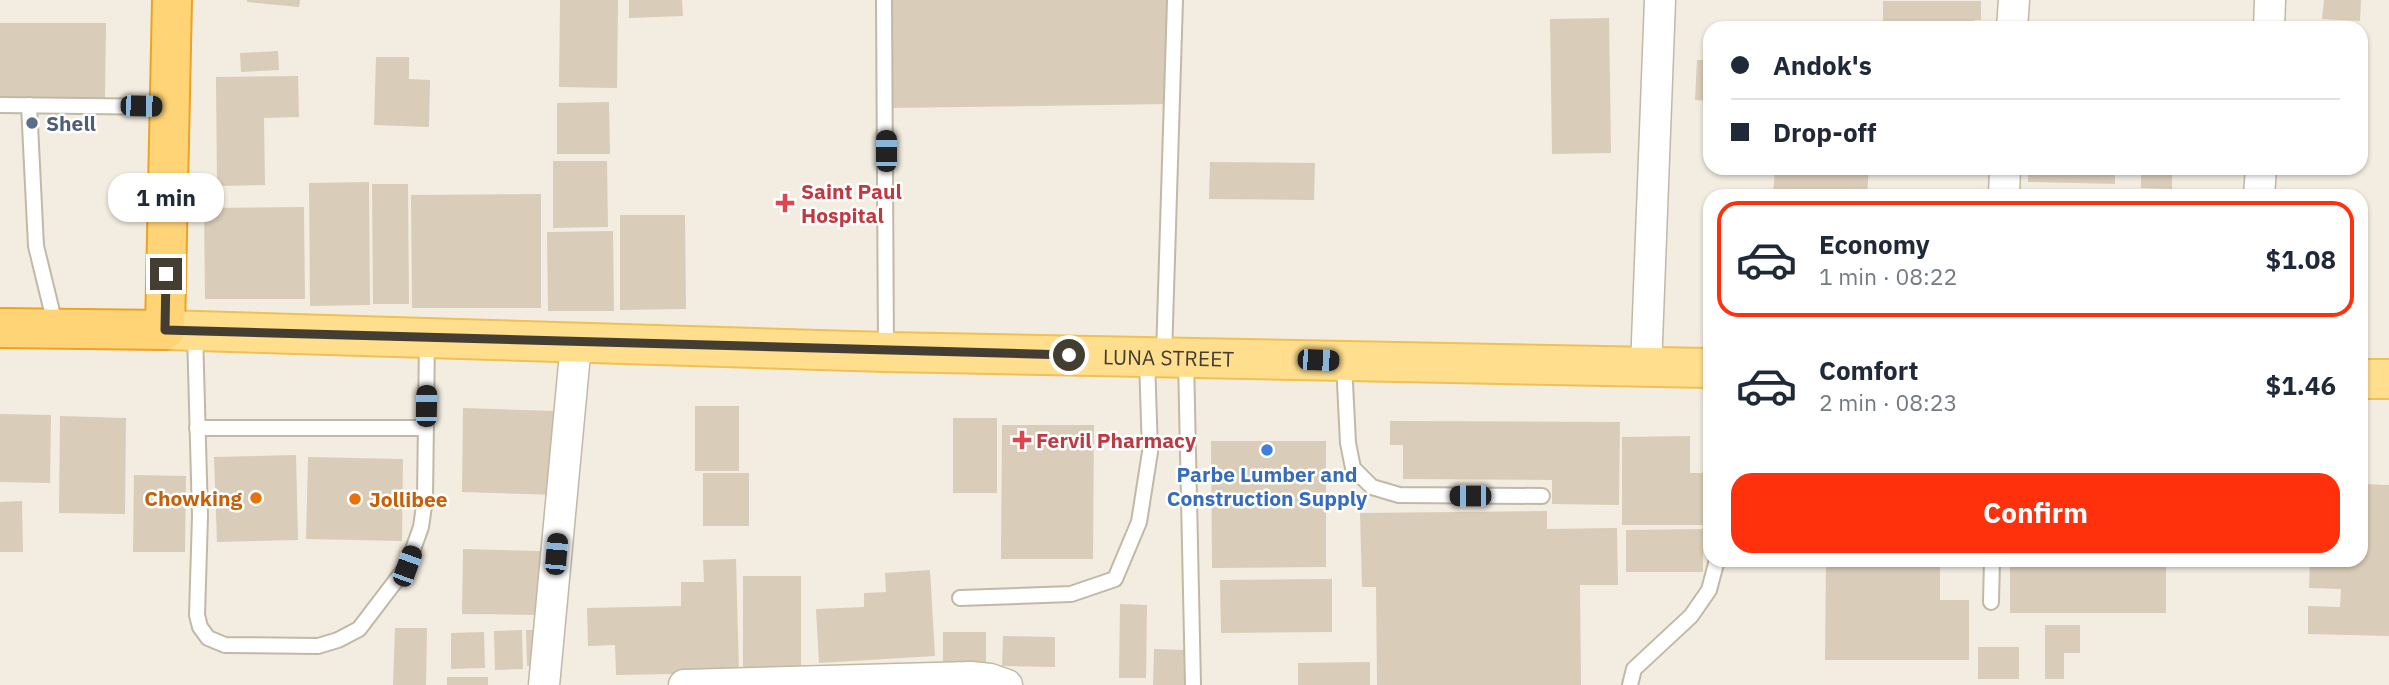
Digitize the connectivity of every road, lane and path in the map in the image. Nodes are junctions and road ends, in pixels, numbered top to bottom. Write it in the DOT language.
graph roads {
  1 [pos="172,0"];
  2 [pos="884,0"];
  3 [pos="1175,0"];
  4 [pos="1660,0"];
  5 [pos="2014,0"];
  6 [pos="2270,0"];
  7 [pos="2012,21"];
  8 [pos="2270,21"];
  9 [pos="0,104"];
  10 [pos="29,105"];
  11 [pos="169,107"];
  12 [pos="0,328"];
  13 [pos="56,329"];
  14 [pos="180,330"];
  15 [pos="427,338"];
  16 [pos="576,343"];
  17 [pos="886,352"];
  18 [pos="1166,357"];
  19 [pos="1344,361"];
  20 [pos="1646,368"];
  21 [pos="1703,369"];
  22 [pos="2368,379"];
  23 [pos="2389,379"];
  24 [pos="197,428"];
  25 [pos="425,428"];
  26 [pos="1542,496"];
  27 [pos="1715,567"];
  28 [pos="1992,567"];
  29 [pos="960,597"];
  30 [pos="1991,602"];
  31 [pos="544,685"];
  32 [pos="684,685"];
  33 [pos="1007,685"];
  34 [pos="1193,685"];
  35 [pos="1630,685"];
  1 -- 11 [label="highway"];
  2 -- 17 [label="lane"];
  3 -- 18 [label="lane"];
  4 -- 20 [label="street"];
  5 -- 7 [label="street"];
  6 -- 8 [label="street"];
  9 -- 10 [label="lane"];
  10 -- 11 [label="lane"];
  10 -- 13 [label="lane"];
  11 -- 14 [label="highway"];
  12 -- 13 [label="highway, LUNA STREET"];
  13 -- 14 [label="highway, LUNA STREET"];
  14 -- 15 [label="main road, LUNA STREET"];
  14 -- 24 [label="lane"];
  15 -- 16 [label="main road, LUNA STREET"];
  15 -- 25 [label="lane"];
  16 -- 17 [label="main road, LUNA STREET"];
  16 -- 31 [label="street"];
  17 -- 18 [label="main road, LUNA STREET"];
  18 -- 19 [label="main road, LUNA STREET"];
  18 -- 29 [label="lane"];
  18 -- 34 [label="lane"];
  19 -- 20 [label="main road, LUNA STREET"];
  19 -- 26 [label="lane"];
  20 -- 21 [label="main road, LUNA STREET"];
  22 -- 23 [label="main road"];
  24 -- 25 [label="lane"];
  24 -- 25 [label="lane"];
  27 -- 35 [label="lane"];
  28 -- 30 [label="lane"];
  32 -- 33 [label="street"];
}
